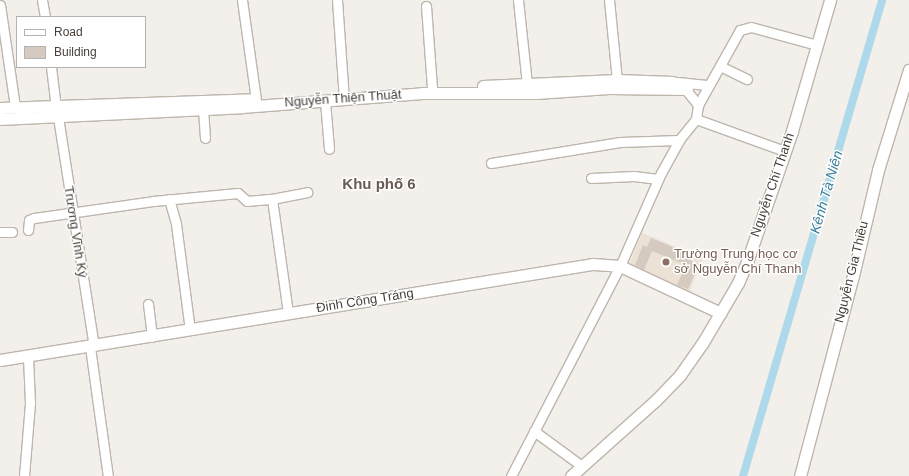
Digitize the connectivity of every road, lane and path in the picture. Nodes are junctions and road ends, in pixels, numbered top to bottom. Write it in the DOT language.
graph roads {
  1 [pos="42,0"];
  2 [pos="242,0"];
  3 [pos="337,0"];
  4 [pos="518,0"];
  5 [pos="609,0"];
  6 [pos="830,0"];
  7 [pos="0,5"];
  8 [pos="426,6"];
  9 [pos="44,16"];
  10 [pos="817,45"];
  11 [pos="720,66"];
  12 [pos="51,68"];
  13 [pos="909,70"];
  14 [pos="747,79"];
  15 [pos="617,80"];
  16 [pos="678,82"];
  17 [pos="526,84"];
  18 [pos="710,85"];
  19 [pos="432,88"];
  20 [pos="687,89"];
  21 [pos="468,90"];
  22 [pos="344,96"];
  23 [pos="256,99"];
  24 [pos="325,101"];
  25 [pos="698,105"];
  26 [pos="15,107"];
  27 [pos="0,108"];
  28 [pos="203,109"];
  29 [pos="57,112"];
  30 [pos="0,119"];
  31 [pos="696,119"];
  32 [pos="205,138"];
  33 [pos="679,140"];
  34 [pos="329,149"];
  35 [pos="785,151"];
  36 [pos="491,163"];
  37 [pos="592,178"];
  38 [pos="658,179"];
  39 [pos="307,192"];
  40 [pos="169,199"];
  41 [pos="272,199"];
  42 [pos="72,213"];
  43 [pos="28,230"];
  44 [pos="0,232"];
  45 [pos="12,232"];
  46 [pos="620,266"];
  47 [pos="148,304"];
  48 [pos="288,313"];
  49 [pos="721,313"];
  50 [pos="190,330"];
  51 [pos="152,337"];
  52 [pos="92,347"];
  53 [pos="28,357"];
  54 [pos="0,360"];
  55 [pos="534,431"];
  56 [pos="582,466"];
  57 [pos="24,476"];
  58 [pos="108,476"];
  59 [pos="511,476"];
  60 [pos="571,476"];
  61 [pos="800,476"];
  1 -- 9 [label="street"];
  2 -- 23 [label="street"];
  3 -- 22 [label="street"];
  4 -- 17 [label="street"];
  5 -- 15 [label="street"];
  6 -- 10 [label="street, Nguyễn Chí Thanh"];
  7 -- 26 [label="street"];
  8 -- 19 [label="street"];
  10 -- 11 [label="street"];
  10 -- 35 [label="street, Nguyễn Chí Thanh"];
  11 -- 14 [label="street"];
  11 -- 18 [label="street"];
  12 -- 29 [label="street, Trương Vĩnh Ký"];
  13 -- 61 [label="street, Nguyễn Gia Thiều"];
  15 -- 16 [label="street, Nguyễn Thiện Thuật"];
  15 -- 17 [label="street, Nguyễn Thiện Thuật"];
  16 -- 18 [label="street, Nguyễn Thiện Thuật"];
  16 -- 20 [label="street"];
  17 -- 21 [label="street, Nguyễn Thiện Thuật"];
  18 -- 25 [label="street"];
  19 -- 21 [label="street, Nguyễn Thiện Thuật"];
  19 -- 22 [label="street, Nguyễn Thiện Thuật"];
  20 -- 21 [label="street, Nguyễn Thiện Thuật"];
  20 -- 25 [label="street"];
  21 -- 22 [label="street, Nguyễn Thiện Thuật"];
  22 -- 23 [label="street, Nguyễn Thiện Thuật"];
  22 -- 24 [label="street, Nguyễn Thiện Thuật"];
  23 -- 29 [label="street, Nguyễn Thiện Thuật"];
  24 -- 28 [label="street, Nguyễn Thiện Thuật"];
  24 -- 34 [label="street"];
  25 -- 31 [label="street"];
  26 -- 27 [label="street, Nguyễn Thiện Thuật"];
  26 -- 29 [label="street, Nguyễn Thiện Thuật"];
  28 -- 29 [label="street, Nguyễn Thiện Thuật"];
  28 -- 32 [label="street"];
  29 -- 30 [label="street, Nguyễn Thiện Thuật"];
  29 -- 42 [label="street, Trương Vĩnh Ký"];
  31 -- 33 [label="street"];
  31 -- 35 [label="street"];
  33 -- 36 [label="street"];
  33 -- 38 [label="street"];
  35 -- 49 [label="street, Nguyễn Chí Thanh"];
  37 -- 38 [label="street"];
  38 -- 46 [label="street"];
  39 -- 41 [label="street"];
  40 -- 41 [label="street"];
  40 -- 42 [label="street"];
  40 -- 50 [label="street"];
  41 -- 48 [label="street"];
  42 -- 43 [label="street"];
  42 -- 52 [label="street, Trương Vĩnh Ký"];
  44 -- 45 [label="street"];
  46 -- 48 [label="street, Đinh Công Tráng"];
  46 -- 49 [label="street, Đinh Công Tráng"];
  46 -- 55 [label="street"];
  47 -- 51 [label="street"];
  48 -- 50 [label="street, Đinh Công Tráng"];
  49 -- 56 [label="street, Nguyễn Chí Thanh"];
  50 -- 51 [label="street, Đinh Công Tráng"];
  51 -- 52 [label="street, Đinh Công Tráng"];
  52 -- 53 [label="street, Đinh Công Tráng"];
  52 -- 58 [label="street, Trương Vĩnh Ký"];
  53 -- 54 [label="street, Đinh Công Tráng"];
  53 -- 57 [label="street"];
  55 -- 56 [label="street"];
  55 -- 59 [label="street"];
  56 -- 60 [label="street, Nguyễn Chí Thanh"];
}
